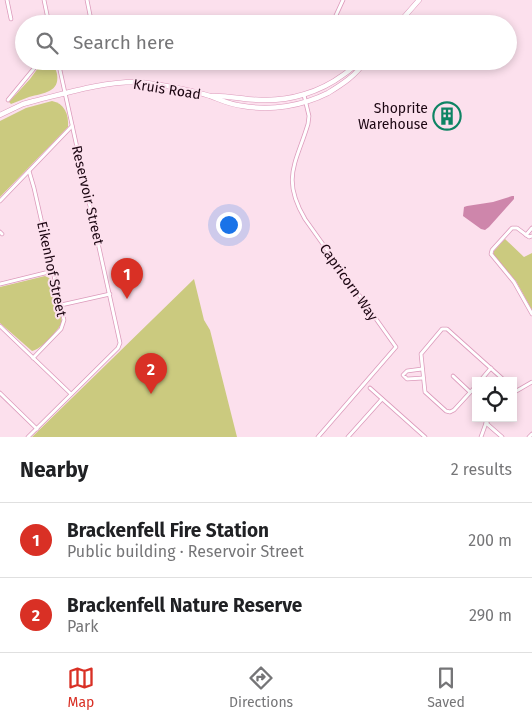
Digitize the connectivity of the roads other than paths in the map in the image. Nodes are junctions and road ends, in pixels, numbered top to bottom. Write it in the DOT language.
graph roads {
  1 [pos="7,0"];
  2 [pos="44,0"];
  3 [pos="87,0"];
  4 [pos="343,0"];
  5 [pos="419,0"];
  6 [pos="47,15"];
  7 [pos="90,15"];
  8 [pos="336,15"];
  9 [pos="406,15"];
  10 [pos="11,19"];
  11 [pos="33,70"];
  12 [pos="60,70"];
  13 [pos="349,70"];
  14 [pos="356,70"];
  15 [pos="65,94"];
  16 [pos="304,95"];
  17 [pos="210,96"];
  18 [pos="8,100"];
  19 [pos="306,102"];
  20 [pos="0,115"];
  21 [pos="72,126"];
  22 [pos="29,171"];
  23 [pos="0,200"];
  24 [pos="532,228"];
  25 [pos="526,235"];
  26 [pos="532,236"];
  27 [pos="53,271"];
  28 [pos="0,284"];
  29 [pos="110,294"];
  30 [pos="61,305"];
  31 [pos="532,314"];
  32 [pos="0,326"];
  33 [pos="34,358"];
  34 [pos="491,368"];
  35 [pos="422,369"];
  36 [pos="453,376"];
  37 [pos="483,377"];
  38 [pos="501,377"];
  39 [pos="423,378"];
  40 [pos="532,382"];
  41 [pos="370,388"];
  42 [pos="517,389"];
  43 [pos="470,392"];
  44 [pos="0,393"];
  45 [pos="71,394"];
  46 [pos="382,399"];
  47 [pos="486,423"];
  48 [pos="37,429"];
  49 [pos="532,434"];
  50 [pos="28,437"];
  51 [pos="318,437"];
  52 [pos="348,437"];
  53 [pos="425,437"];
  54 [pos="481,437"];
  55 [pos="502,437"];
  56 [pos="529,437"];
  1 -- 10 [label="street"];
  2 -- 6 [label="street"];
  3 -- 7 [label="street"];
  4 -- 8 [label="street"];
  5 -- 9 [label="street"];
  11 -- 18 [label="street"];
  12 -- 15 [label="street"];
  13 -- 16 [label="street, Kruis Road"];
  14 -- 19 [label="street, Kruis Road"];
  15 -- 17 [label="street, Kruis Road"];
  15 -- 20 [label="street, Kruis Road"];
  15 -- 21 [label="street, Reservoir Street"];
  16 -- 17 [label="street, Kruis Road"];
  16 -- 19 [label="street"];
  17 -- 19 [label="street, Kruis Road"];
  19 -- 51 [label="street, Capricorn Way"];
  21 -- 22 [label="street"];
  21 -- 29 [label="street, Reservoir Street"];
  22 -- 23 [label="street"];
  22 -- 27 [label="street, Eikenhof Street"];
  24 -- 25 [label="street"];
  25 -- 26 [label="street"];
  25 -- 31 [label="street"];
  27 -- 28 [label="street"];
  27 -- 30 [label="street, Eikenhof Street"];
  29 -- 30 [label="street"];
  29 -- 45 [label="street, Reservoir Street"];
  30 -- 33 [label="street, Eikenhof Street"];
  32 -- 33 [label="street"];
  33 -- 45 [label="street"];
  34 -- 35 [label="street"];
  34 -- 37 [label="street"];
  34 -- 38 [label="street"];
  35 -- 39 [label="street"];
  35 -- 39 [label="street"];
  36 -- 43 [label="street"];
  39 -- 43 [label="street"];
  40 -- 42 [label="street"];
  41 -- 46 [label="street"];
  44 -- 48 [label="street"];
  45 -- 48 [label="street, Reservoir Street"];
  46 -- 52 [label="street"];
  46 -- 53 [label="street"];
  47 -- 54 [label="street"];
  47 -- 55 [label="street"];
  48 -- 50 [label="street, Reservoir Street"];
  49 -- 56 [label="street"];
}
